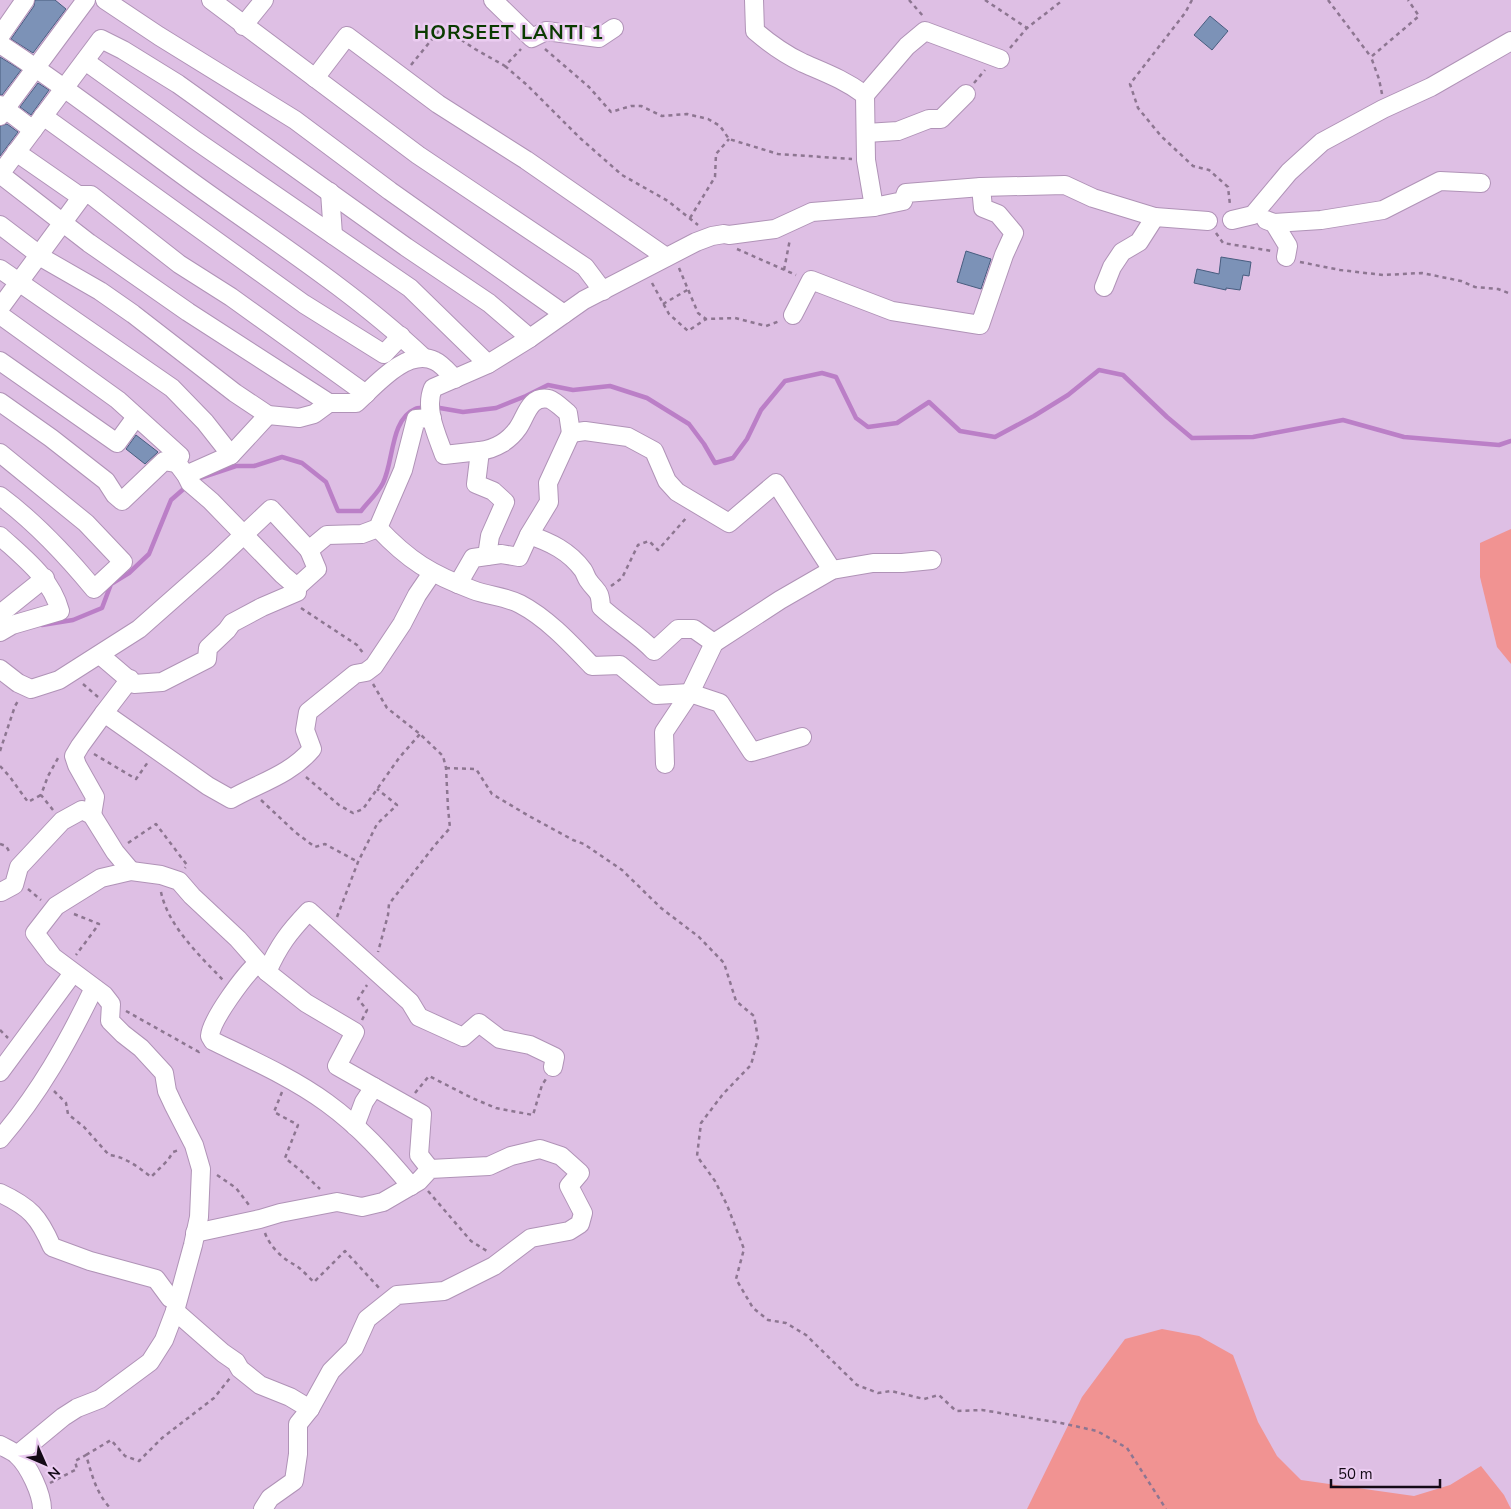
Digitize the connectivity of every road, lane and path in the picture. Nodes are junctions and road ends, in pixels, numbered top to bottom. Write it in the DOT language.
graph roads {
  1 [pos="105,0"];
  2 [pos="211,0"];
  3 [pos="264,0"];
  4 [pos="493,0"];
  5 [pos="754,0"];
  6 [pos="909,0"];
  7 [pos="985,0"];
  8 [pos="1063,0"];
  9 [pos="1192,0"];
  10 [pos="1328,0"];
  11 [pos="1408,0"];
  12 [pos="83,1"];
  13 [pos="20,2"];
  14 [pos="244,26"];
  15 [pos="614,28"];
  16 [pos="1027,28"];
  17 [pos="925,31"];
  18 [pos="0,36"];
  19 [pos="532,38"];
  20 [pos="1511,41"];
  21 [pos="0,44"];
  22 [pos="1371,57"];
  23 [pos="1000,59"];
  24 [pos="85,61"];
  25 [pos="505,66"];
  26 [pos="36,68"];
  27 [pos="402,77"];
  28 [pos="315,78"];
  29 [pos="65,88"];
  30 [pos="966,94"];
  31 [pos="865,95"];
  32 [pos="2,110"];
  33 [pos="1383,110"];
  34 [pos="43,116"];
  35 [pos="33,130"];
  36 [pos="866,133"];
  37 [pos="729,139"];
  38 [pos="16,152"];
  39 [pos="866,160"];
  40 [pos="0,174"];
  41 [pos="1481,183"];
  42 [pos="982,187"];
  43 [pos="330,192"];
  44 [pos="83,195"];
  45 [pos="874,208"];
  46 [pos="1253,215"];
  47 [pos="1155,216"];
  48 [pos="690,218"];
  49 [pos="793,220"];
  50 [pos="1232,220"];
  51 [pos="1208,221"];
  52 [pos="62,223"];
  53 [pos="1274,223"];
  54 [pos="0,225"];
  55 [pos="333,235"];
  56 [pos="721,235"];
  57 [pos="39,255"];
  58 [pos="668,255"];
  59 [pos="1286,257"];
  60 [pos="645,268"];
  61 [pos="0,269"];
  62 [pos="784,270"];
  63 [pos="812,280"];
  64 [pos="19,282"];
  65 [pos="1104,287"];
  66 [pos="689,289"];
  67 [pos="603,291"];
  68 [pos="1511,294"];
  69 [pos="663,304"];
  70 [pos="0,308"];
  71 [pos="564,314"];
  72 [pos="0,315"];
  73 [pos="793,315"];
  74 [pos="706,319"];
  75 [pos="401,336"];
  76 [pos="530,338"];
  77 [pos="422,356"];
  78 [pos="0,362"];
  79 [pos="488,364"];
  80 [pos="456,379"];
  81 [pos="366,394"];
  82 [pos="0,402"];
  83 [pos="329,403"];
  84 [pos="430,410"];
  85 [pos="268,415"];
  86 [pos="136,417"];
  87 [pos="571,433"];
  88 [pos="480,451"];
  89 [pos="0,453"];
  90 [pos="231,456"];
  91 [pos="181,469"];
  92 [pos="0,496"];
  93 [pos="698,505"];
  94 [pos="378,528"];
  95 [pos="244,534"];
  96 [pos="529,535"];
  97 [pos="0,536"];
  98 [pos="310,550"];
  99 [pos="487,556"];
  100 [pos="932,560"];
  101 [pos="832,570"];
  102 [pos="432,573"];
  103 [pos="45,578"];
  104 [pos="458,584"];
  105 [pos="291,592"];
  106 [pos="601,594"];
  107 [pos="3,617"];
  108 [pos="714,643"];
  109 [pos="100,655"];
  110 [pos="0,669"];
  111 [pos="370,669"];
  112 [pos="70,673"];
  113 [pos="130,680"];
  114 [pos="26,687"];
  115 [pos="690,693"];
  116 [pos="106,709"];
  117 [pos="420,734"];
  118 [pos="802,736"];
  119 [pos="0,751"];
  120 [pos="77,751"];
  121 [pos="156,751"];
  122 [pos="297,764"];
  123 [pos="665,764"];
  124 [pos="0,766"];
  125 [pos="446,768"];
  126 [pos="250,788"];
  127 [pos="377,789"];
  128 [pos="41,795"];
  129 [pos="92,815"];
  130 [pos="62,820"];
  131 [pos="115,852"];
  132 [pos="358,862"];
  133 [pos="131,870"];
  134 [pos="161,875"];
  135 [pos="179,881"];
  136 [pos="1,892"];
  137 [pos="331,929"];
  138 [pos="263,967"];
  139 [pos="376,971"];
  140 [pos="73,973"];
  141 [pos="94,988"];
  142 [pos="235,992"];
  143 [pos="111,1004"];
  144 [pos="355,1032"];
  145 [pos="210,1036"];
  146 [pos="553,1067"];
  147 [pos="0,1072"];
  148 [pos="288,1079"];
  149 [pos="43,1080"];
  150 [pos="374,1087"];
  151 [pos="407,1106"];
  152 [pos="354,1126"];
  153 [pos="0,1139"];
  154 [pos="194,1145"];
  155 [pos="201,1169"];
  156 [pos="420,1179"];
  157 [pos="0,1193"];
  158 [pos="331,1203"];
  159 [pos="260,1219"];
  160 [pos="195,1233"];
  161 [pos="494,1266"];
  162 [pos="397,1295"];
  163 [pos="176,1306"];
  164 [pos="240,1369"];
  165 [pos="310,1409"];
  166 [pos="0,1445"];
  167 [pos="17,1455"];
  168 [pos="86,1455"];
  169 [pos="37,1490"];
  170 [pos="42,1509"];
  171 [pos="111,1509"];
  172 [pos="263,1509"];
  173 [pos="1166,1509"];
  1 -- 71 [label="street"];
  2 -- 14 [label="street"];
  3 -- 14 [label="street"];
  4 -- 19 [label="street"];
  5 -- 31 [label="street"];
  6 -- 17 [label="path"];
  7 -- 16 [label="path"];
  8 -- 16 [label="path"];
  9 -- 50 [label="path"];
  10 -- 22 [label="path"];
  11 -- 22 [label="path"];
  12 -- 26 [label="street"];
  13 -- 18 [label="street"];
  14 -- 28 [label="street"];
  15 -- 19 [label="street"];
  16 -- 23 [label="path"];
  17 -- 23 [label="street"];
  17 -- 31 [label="street"];
  19 -- 25 [label="path"];
  19 -- 37 [label="path"];
  20 -- 33 [label="street"];
  21 -- 26 [label="street"];
  22 -- 33 [label="path"];
  23 -- 30 [label="path"];
  24 -- 29 [label="street"];
  24 -- 43 [label="street"];
  24 -- 55 [label="street"];
  25 -- 27 [label="path"];
  25 -- 48 [label="path"];
  26 -- 29 [label="street"];
  26 -- 32 [label="street"];
  27 -- 28 [label="street"];
  27 -- 58 [label="street"];
  28 -- 67 [label="street"];
  29 -- 34 [label="street"];
  29 -- 75 [label="street"];
  30 -- 36 [label="street"];
  31 -- 36 [label="street"];
  32 -- 35 [label="street"];
  33 -- 46 [label="street"];
  34 -- 35 [label="street"];
  34 -- 75 [label="street"];
  35 -- 38 [label="street"];
  36 -- 39 [label="street"];
  37 -- 39 [label="path"];
  37 -- 48 [label="path"];
  38 -- 40 [label="street"];
  38 -- 44 [label="street"];
  39 -- 45 [label="street"];
  40 -- 52 [label="street"];
  41 -- 53 [label="street"];
  42 -- 45 [label="street"];
  42 -- 47 [label="street"];
  42 -- 63 [label="street"];
  43 -- 55 [label="street"];
  43 -- 76 [label="street"];
  44 -- 52 [label="street"];
  44 -- 81 [label="street"];
  45 -- 49 [label="street"];
  46 -- 50 [label="street"];
  46 -- 53 [label="street"];
  47 -- 51 [label="street"];
  47 -- 65 [label="street"];
  48 -- 56 [label="path"];
  49 -- 56 [label="street"];
  49 -- 62 [label="path"];
  51 -- 59 [label="path"];
  52 -- 57 [label="street"];
  52 -- 83 [label="street"];
  53 -- 59 [label="street"];
  54 -- 57 [label="street"];
  55 -- 79 [label="street"];
  56 -- 58 [label="street"];
  56 -- 62 [label="path"];
  57 -- 64 [label="street"];
  57 -- 85 [label="street"];
  58 -- 60 [label="street"];
  58 -- 66 [label="path"];
  59 -- 68 [label="path"];
  60 -- 67 [label="street"];
  60 -- 69 [label="path"];
  61 -- 64 [label="street"];
  62 -- 63 [label="path"];
  63 -- 73 [label="street"];
  64 -- 70 [label="street"];
  64 -- 90 [label="street"];
  66 -- 69 [label="path"];
  66 -- 74 [label="path"];
  67 -- 71 [label="street"];
  69 -- 74 [label="path"];
  71 -- 76 [label="street"];
  72 -- 86 [label="street"];
  73 -- 74 [label="path"];
  75 -- 77 [label="street"];
  76 -- 79 [label="street"];
  77 -- 80 [label="street"];
  77 -- 81 [label="street"];
  78 -- 86 [label="street"];
  79 -- 80 [label="street"];
  80 -- 84 [label="street"];
  81 -- 83 [label="street"];
  82 -- 91 [label="street"];
  83 -- 85 [label="street"];
  84 -- 88 [label="street"];
  84 -- 94 [label="street"];
  85 -- 90 [label="street"];
  86 -- 91 [label="street"];
  87 -- 88 [label="street"];
  87 -- 93 [label="street"];
  87 -- 96 [label="street"];
  88 -- 99 [label="street"];
  89 -- 92 [label="street"];
  90 -- 91 [label="street"];
  91 -- 95 [label="street"];
  93 -- 101 [label="street"];
  93 -- 106 [label="path"];
  94 -- 98 [label="street"];
  94 -- 102 [label="street"];
  95 -- 98 [label="street"];
  95 -- 105 [label="street"];
  95 -- 109 [label="street"];
  96 -- 99 [label="street"];
  96 -- 106 [label="street"];
  97 -- 103 [label="street"];
  98 -- 105 [label="street"];
  99 -- 104 [label="street"];
  100 -- 101 [label="street"];
  101 -- 108 [label="street"];
  102 -- 104 [label="street"];
  102 -- 111 [label="street"];
  103 -- 107 [label="street"];
  103 -- 107 [label="street"];
  104 -- 115 [label="street"];
  105 -- 111 [label="path"];
  105 -- 113 [label="street"];
  106 -- 108 [label="street"];
  108 -- 115 [label="street"];
  109 -- 112 [label="street"];
  109 -- 113 [label="street"];
  110 -- 114 [label="street"];
  111 -- 117 [label="path"];
  111 -- 122 [label="street"];
  112 -- 114 [label="street"];
  112 -- 116 [label="path"];
  113 -- 116 [label="street"];
  114 -- 119 [label="path"];
  115 -- 118 [label="street"];
  115 -- 123 [label="street"];
  116 -- 120 [label="street"];
  116 -- 121 [label="street"];
  117 -- 125 [label="path"];
  117 -- 127 [label="path"];
  120 -- 121 [label="path"];
  120 -- 128 [label="path"];
  120 -- 129 [label="street"];
  121 -- 126 [label="street"];
  122 -- 126 [label="street"];
  122 -- 127 [label="path"];
  124 -- 128 [label="path"];
  125 -- 139 [label="path"];
  125 -- 173 [label="path"];
  126 -- 132 [label="path"];
  127 -- 132 [label="path"];
  128 -- 130 [label="path"];
  129 -- 130 [label="street"];
  129 -- 131 [label="street"];
  130 -- 136 [label="street"];
  131 -- 133 [label="street"];
  131 -- 135 [label="path"];
  132 -- 137 [label="path"];
  133 -- 134 [label="street"];
  133 -- 140 [label="street"];
  134 -- 135 [label="street"];
  134 -- 142 [label="path"];
  135 -- 138 [label="street"];
  137 -- 138 [label="street"];
  137 -- 139 [label="street"];
  138 -- 142 [label="street"];
  138 -- 144 [label="street"];
  139 -- 144 [label="path"];
  139 -- 146 [label="street"];
  140 -- 141 [label="street"];
  140 -- 147 [label="street"];
  141 -- 143 [label="street"];
  141 -- 149 [label="street"];
  142 -- 145 [label="street"];
  143 -- 145 [label="path"];
  143 -- 154 [label="street"];
  144 -- 150 [label="street"];
  145 -- 148 [label="street"];
  146 -- 151 [label="path"];
  148 -- 152 [label="street"];
  148 -- 158 [label="path"];
  149 -- 153 [label="street"];
  149 -- 154 [label="path"];
  150 -- 151 [label="street"];
  150 -- 152 [label="street"];
  151 -- 156 [label="street"];
  152 -- 156 [label="street"];
  154 -- 155 [label="street"];
  155 -- 159 [label="path"];
  155 -- 160 [label="street"];
  156 -- 158 [label="street"];
  156 -- 161 [label="path"];
  156 -- 161 [label="street"];
  157 -- 163 [label="street"];
  158 -- 159 [label="street"];
  159 -- 160 [label="street"];
  159 -- 162 [label="path"];
  160 -- 163 [label="street"];
  161 -- 162 [label="street"];
  162 -- 165 [label="street"];
  163 -- 164 [label="street"];
  163 -- 167 [label="street"];
  164 -- 165 [label="street"];
  164 -- 168 [label="path"];
  165 -- 172 [label="street"];
  166 -- 167 [label="street"];
  167 -- 169 [label="street"];
  168 -- 169 [label="path"];
  168 -- 171 [label="path"];
  169 -- 170 [label="street"];
}
